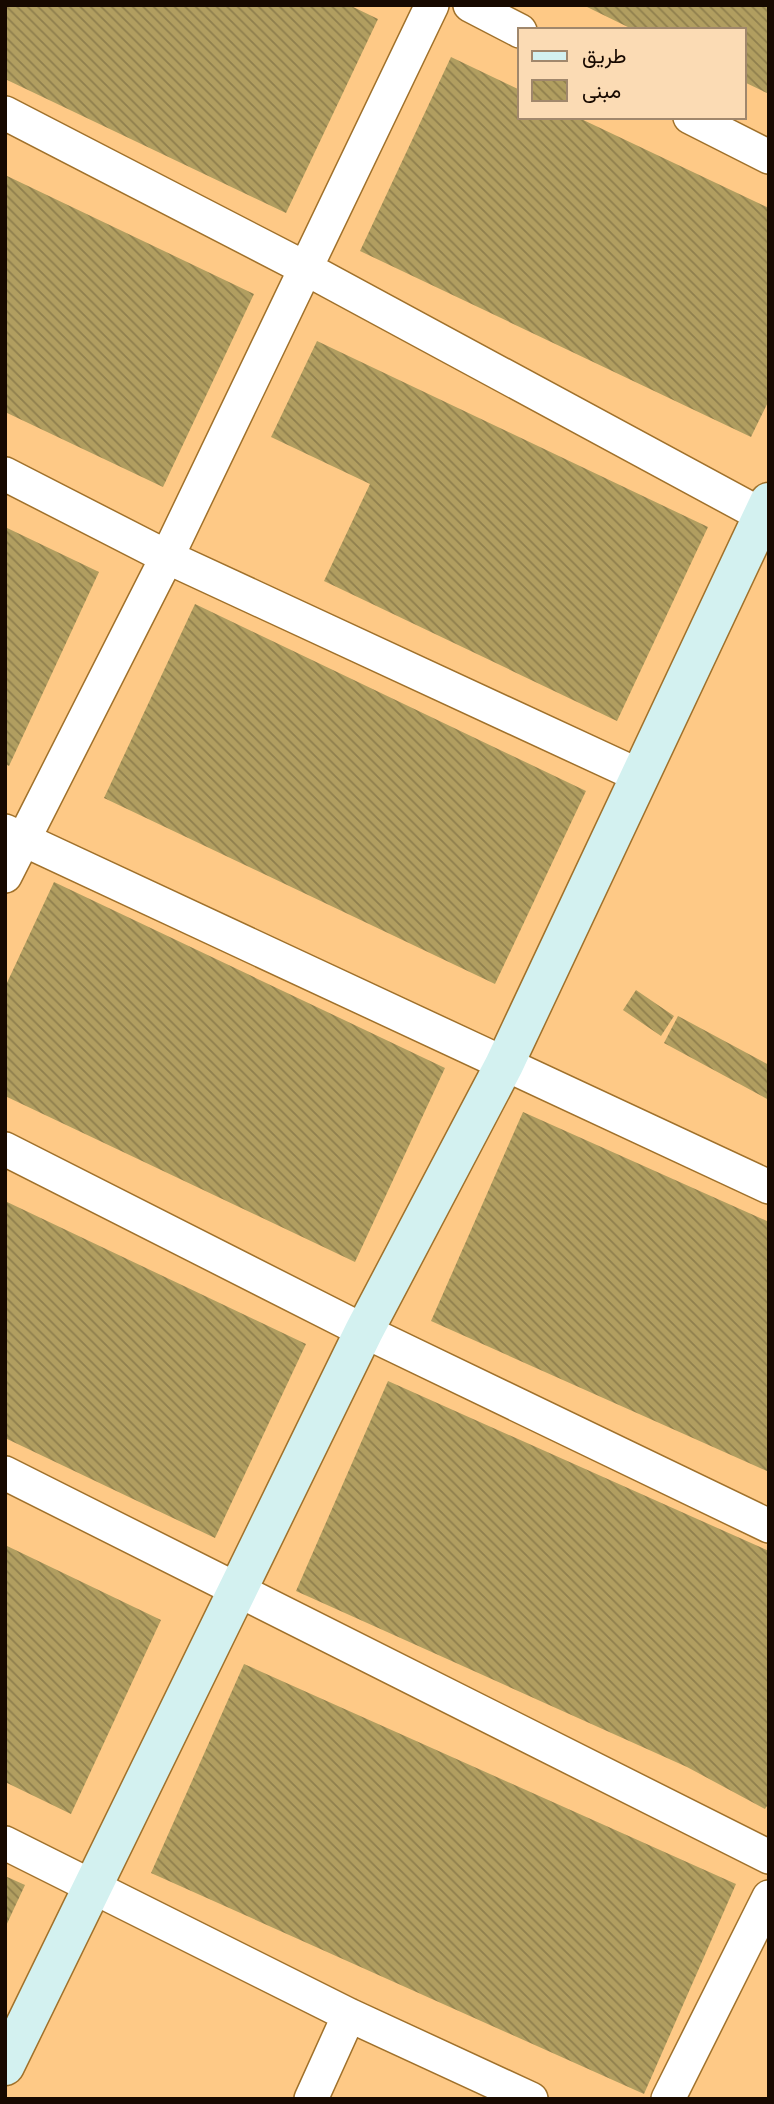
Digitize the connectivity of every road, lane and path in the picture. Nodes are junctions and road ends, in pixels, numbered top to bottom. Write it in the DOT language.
graph roads {
  1 [pos="432,5"];
  2 [pos="470,5"];
  3 [pos="518,30"];
  4 [pos="5,113"];
  5 [pos="694,119"];
  6 [pos="769,157"];
  7 [pos="305,268"];
  8 [pos="5,474"];
  9 [pos="767,512"];
  10 [pos="167,557"];
  11 [pos="640,776"];
  12 [pos="14,835"];
  13 [pos="5,876"];
  14 [pos="504,1065"];
  15 [pos="5,1149"];
  16 [pos="769,1187"];
  17 [pos="364,1331"];
  18 [pos="5,1473"];
  19 [pos="769,1526"];
  20 [pos="236,1591"];
  21 [pos="5,1843"];
  22 [pos="769,1857"];
  23 [pos="93,1888"];
  24 [pos="769,1897"];
  25 [pos="349,2015"];
  26 [pos="5,2066"];
  27 [pos="311,2099"];
  28 [pos="531,2099"];
  29 [pos="668,2099"];
  1 -- 7 [label="street"];
  2 -- 3 [label="street"];
  4 -- 7 [label="street"];
  5 -- 6 [label="street"];
  7 -- 9 [label="street"];
  7 -- 10 [label="street"];
  8 -- 10 [label="street"];
  9 -- 11 [label="street"];
  10 -- 11 [label="street"];
  10 -- 12 [label="street"];
  11 -- 14 [label="street"];
  12 -- 13 [label="street"];
  12 -- 14 [label="street"];
  14 -- 16 [label="street"];
  14 -- 17 [label="street"];
  15 -- 17 [label="street"];
  17 -- 19 [label="street"];
  17 -- 20 [label="street"];
  18 -- 20 [label="street"];
  20 -- 22 [label="street"];
  20 -- 23 [label="street"];
  21 -- 23 [label="street"];
  23 -- 25 [label="street"];
  23 -- 26 [label="street"];
  24 -- 29 [label="street"];
  25 -- 27 [label="street"];
  25 -- 28 [label="street"];
}
